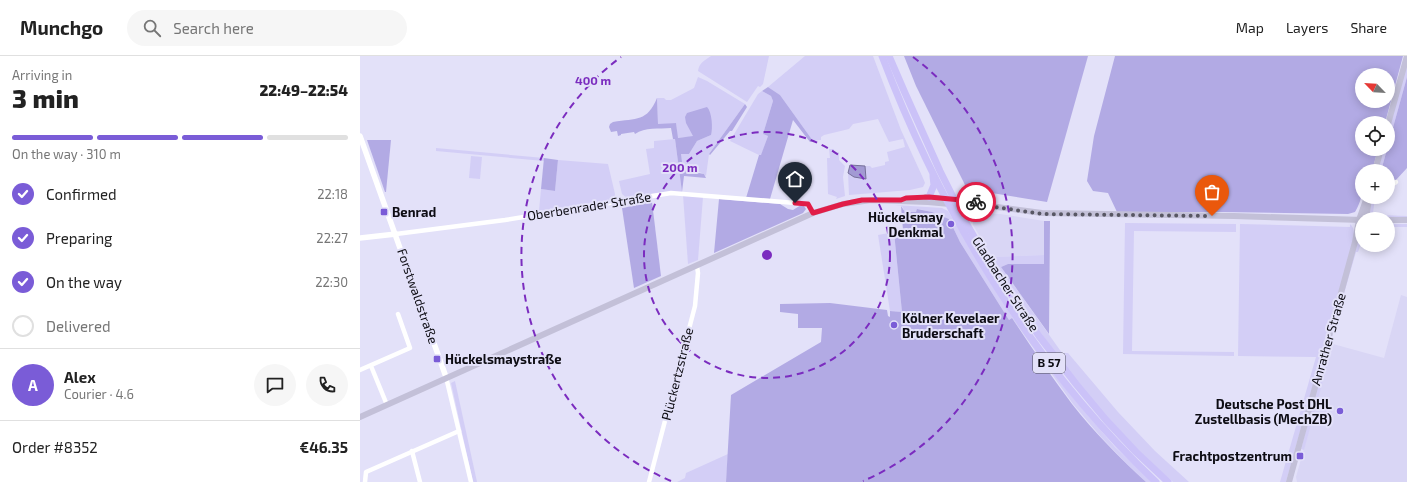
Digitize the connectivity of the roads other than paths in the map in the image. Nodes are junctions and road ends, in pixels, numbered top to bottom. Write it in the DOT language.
graph roads {
  1 [pos="882,56"];
  2 [pos="889,56"];
  3 [pos="1407,56"];
  4 [pos="1390,116"];
  5 [pos="360,136"];
  6 [pos="933,174"];
  7 [pos="929,197"];
  8 [pos="901,200"];
  9 [pos="947,201"];
  10 [pos="956,202"];
  11 [pos="982,205"];
  12 [pos="972,206"];
  13 [pos="813,213"];
  14 [pos="1355,220"];
  15 [pos="1395,220"];
  16 [pos="1407,220"];
  17 [pos="965,221"];
  18 [pos="396,234"];
  19 [pos="360,238"];
  20 [pos="1355,242"];
  21 [pos="697,266"];
  22 [pos="398,314"];
  23 [pos="371,366"];
  24 [pos="360,370"];
  25 [pos="446,377"];
  26 [pos="387,405"];
  27 [pos="360,417"];
  28 [pos="459,431"];
  29 [pos="412,451"];
  30 [pos="364,482"];
  31 [pos="420,482"];
  32 [pos="471,482"];
  33 [pos="649,482"];
  34 [pos="1156,482"];
  35 [pos="1168,482"];
  36 [pos="1289,482"];
  1 -- 6 [label="main road, Gladbacher Straße / B 57"];
  2 -- 10 [label="main road, Gladbacher Straße / B 57"];
  3 -- 4 [label="main road"];
  5 -- 18 [label="street, Forstwaldstraße"];
  6 -- 7 [label="main road"];
  6 -- 9 [label="main road, Gladbacher Straße / B 57"];
  7 -- 8 [label="main road"];
  7 -- 9 [label="main road"];
  8 -- 9 [label="main road"];
  8 -- 13 [label="main road"];
  9 -- 10 [label="main road"];
  9 -- 34 [label="main road, Gladbacher Straße / B 57"];
  10 -- 11 [label="main road"];
  10 -- 12 [label="main road"];
  10 -- 17 [label="main road, Gladbacher Straße / B 57"];
  11 -- 12 [label="main road"];
  11 -- 14 [label="main road"];
  12 -- 17 [label="main road"];
  13 -- 18 [label="street, Oberbenrader Straße"];
  13 -- 21 [label="main road"];
  15 -- 16 [label="main road"];
  17 -- 35 [label="main road, Gladbacher Straße / B 57"];
  18 -- 19 [label="street, Oberbenrader Straße"];
  18 -- 25 [label="street, Forstwaldstraße"];
  20 -- 36 [label="main road, Anrather Straße"];
  21 -- 25 [label="main road"];
  21 -- 33 [label="street, Plückertzstraße"];
  22 -- 23 [label="street"];
  23 -- 24 [label="street"];
  23 -- 26 [label="street"];
  25 -- 26 [label="main road"];
  25 -- 28 [label="street, Forstwaldstraße"];
  26 -- 27 [label="main road"];
  28 -- 29 [label="street"];
  28 -- 32 [label="street, Forstwaldstraße"];
  29 -- 30 [label="street"];
  29 -- 31 [label="street"];
}
